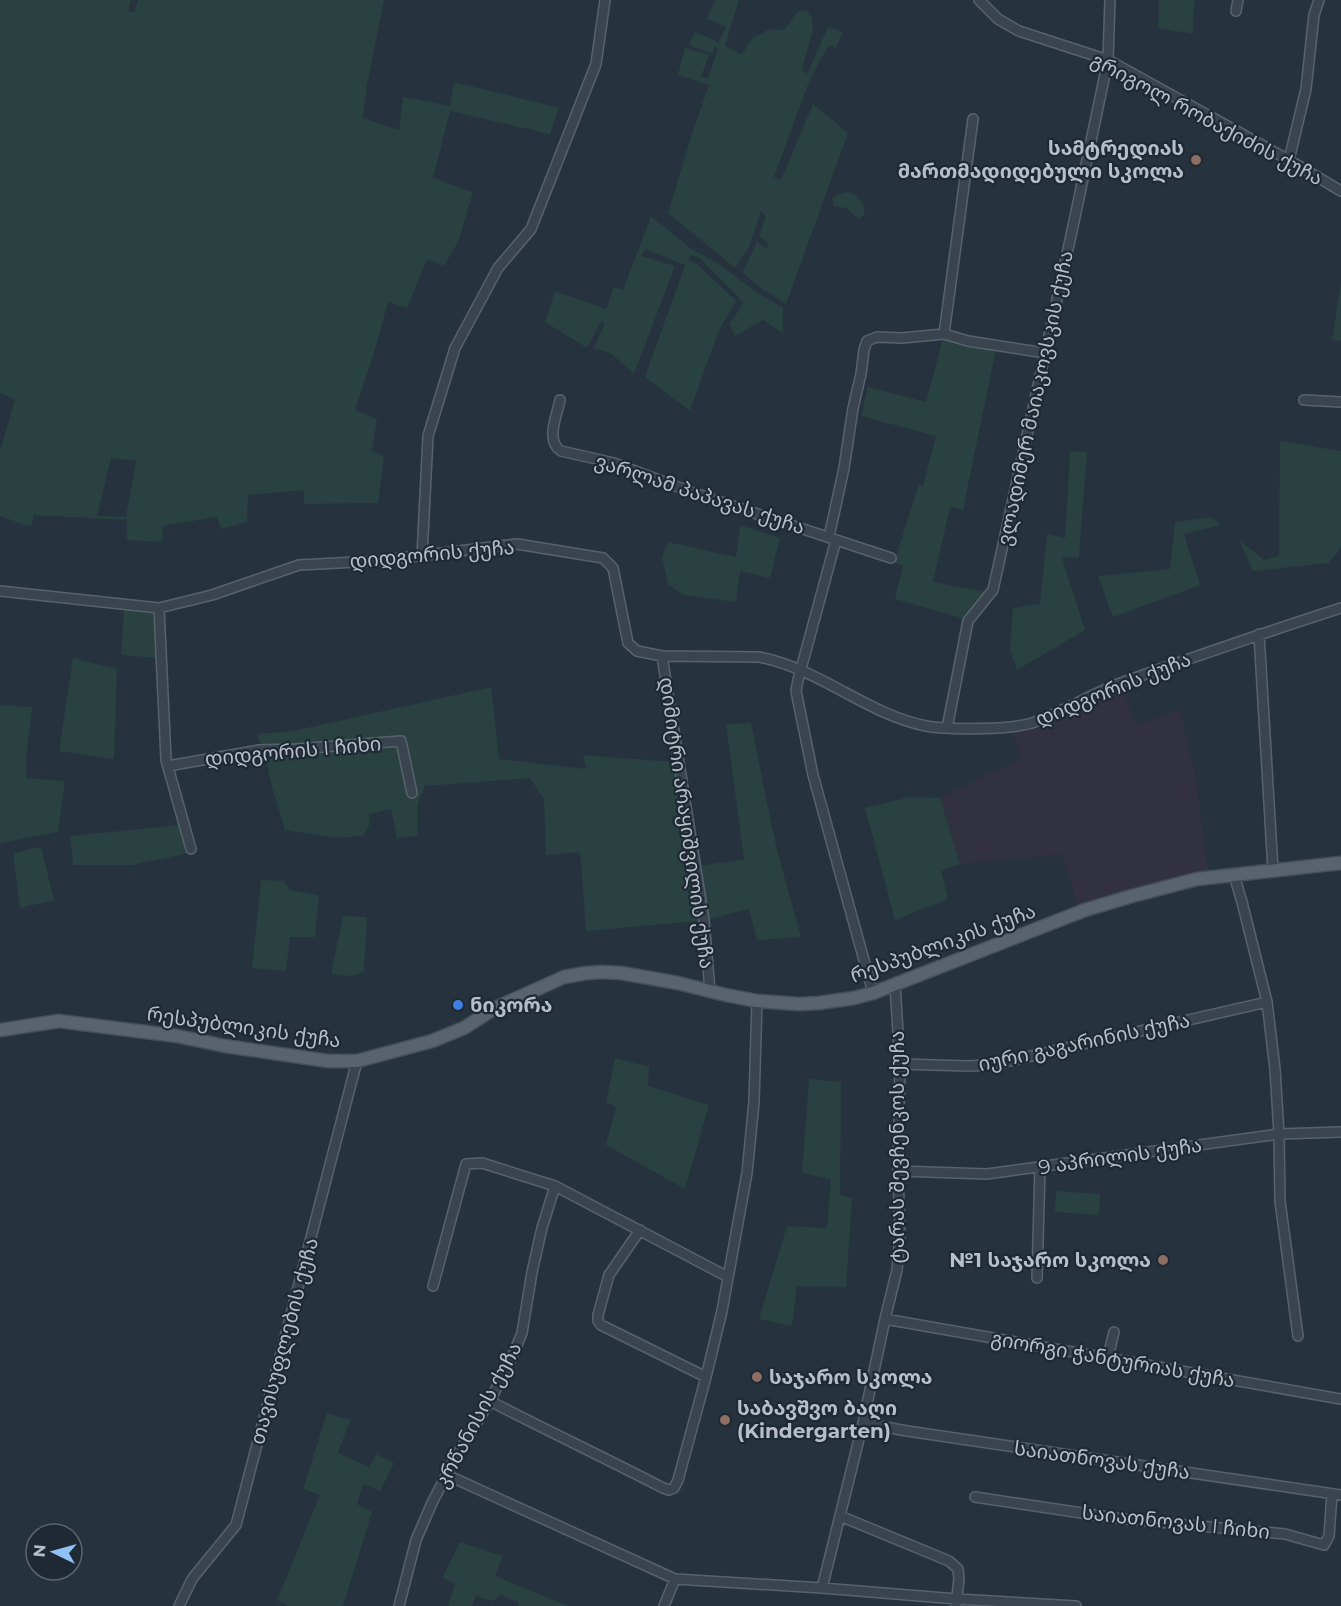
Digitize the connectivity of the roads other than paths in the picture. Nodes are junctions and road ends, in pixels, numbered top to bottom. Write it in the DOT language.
graph roads {
  1 [pos="605,0"];
  2 [pos="979,0"];
  3 [pos="1110,0"];
  4 [pos="1238,0"];
  5 [pos="1319,0"];
  6 [pos="1236,11"];
  7 [pos="1108,60"];
  8 [pos="973,118"];
  9 [pos="1289,160"];
  10 [pos="1341,190"];
  11 [pos="944,334"];
  12 [pos="1045,353"];
  13 [pos="560,400"];
  14 [pos="1304,400"];
  15 [pos="1341,402"];
  16 [pos="832,539"];
  17 [pos="422,556"];
  18 [pos="891,558"];
  19 [pos="0,591"];
  20 [pos="159,608"];
  21 [pos="1341,608"];
  22 [pos="1259,634"];
  23 [pos="662,656"];
  24 [pos="801,670"];
  25 [pos="947,728"];
  26 [pos="168,766"];
  27 [pos="412,792"];
  28 [pos="191,849"];
  29 [pos="1341,863"];
  30 [pos="1273,870"];
  31 [pos="1234,875"];
  32 [pos="895,985"];
  33 [pos="710,991"];
  34 [pos="873,993"];
  35 [pos="757,1001"];
  36 [pos="1267,1002"];
  37 [pos="0,1030"];
  38 [pos="357,1061"];
  39 [pos="900,1064"];
  40 [pos="1341,1132"];
  41 [pos="1279,1134"];
  42 [pos="1040,1167"];
  43 [pos="898,1171"];
  44 [pos="555,1186"];
  45 [pos="640,1230"];
  46 [pos="728,1277"];
  47 [pos="1037,1278"];
  48 [pos="433,1286"];
  49 [pos="885,1319"];
  50 [pos="1114,1332"];
  51 [pos="1298,1336"];
  52 [pos="1108,1357"];
  53 [pos="706,1377"];
  54 [pos="1341,1399"];
  55 [pos="490,1401"];
  56 [pos="863,1423"];
  57 [pos="447,1475"];
  58 [pos="1337,1494"];
  59 [pos="975,1497"];
  60 [pos="840,1516"];
  61 [pos="675,1580"];
  62 [pos="822,1588"];
  63 [pos="956,1603"];
  64 [pos="179,1606"];
  65 [pos="399,1606"];
  66 [pos="664,1606"];
  67 [pos="1076,1606"];
  1 -- 17 [label="street"];
  2 -- 7 [label="street, გრიგოლ რობაქიძის ქუჩა"];
  3 -- 7 [label="street, ვლადიმერ მაიაკოვსკის ქუჩა"];
  4 -- 6 [label="street"];
  5 -- 9 [label="street"];
  7 -- 9 [label="street, გრიგოლ რობაქიძის ქუჩა"];
  7 -- 12 [label="street, ვლადიმერ მაიაკოვსკის ქუჩა"];
  8 -- 11 [label="street"];
  9 -- 10 [label="street, გრიგოლ რობაქიძის ქუჩა"];
  11 -- 12 [label="street"];
  11 -- 16 [label="street"];
  12 -- 25 [label="street, ვლადიმერ მაიაკოვსკის ქუჩა"];
  13 -- 16 [label="street, ვარლამ პაპავას ქუჩა"];
  14 -- 15 [label="street"];
  16 -- 18 [label="street, ვარლამ პაპავას ქუჩა"];
  16 -- 24 [label="street"];
  17 -- 20 [label="street, დიდგორის ქუჩა"];
  17 -- 23 [label="street, დიდგორის ქუჩა"];
  19 -- 20 [label="street, დიდგორის ქუჩა"];
  20 -- 26 [label="street"];
  21 -- 22 [label="street, დიდგორის ქუჩა"];
  22 -- 25 [label="street, დიდგორის ქუჩა"];
  22 -- 30 [label="street"];
  23 -- 24 [label="street, დიდგორის ქუჩა"];
  23 -- 33 [label="street, დიმიტრი არაყიშვილის ქუჩა"];
  24 -- 25 [label="street, დიდგორის ქუჩა"];
  24 -- 34 [label="street"];
  26 -- 27 [label="street, დიდგორის I ჩიხი"];
  26 -- 28 [label="street"];
  29 -- 30 [label="main road, რესპუბლიკის ქუჩა"];
  30 -- 31 [label="main road, რესპუბლიკის ქუჩა"];
  31 -- 32 [label="main road, რესპუბლიკის ქუჩა"];
  31 -- 36 [label="street"];
  32 -- 34 [label="main road, რესპუბლიკის ქუჩა"];
  32 -- 39 [label="street, ტარას შევჩენკოს ქუჩა"];
  33 -- 35 [label="main road, რესპუბლიკის ქუჩა"];
  33 -- 38 [label="main road, რესპუბლიკის ქუჩა"];
  34 -- 35 [label="main road, რესპუბლიკის ქუჩა"];
  35 -- 46 [label="street"];
  36 -- 39 [label="street, იური გაგარინის ქუჩა"];
  36 -- 41 [label="street"];
  37 -- 38 [label="main road, რესპუბლიკის ქუჩა"];
  38 -- 64 [label="street, თავისუფლების ქუჩა"];
  39 -- 43 [label="street, ტარას შევჩენკოს ქუჩა"];
  40 -- 41 [label="street, 9 აპრილის ქუჩა"];
  41 -- 42 [label="street, 9 აპრილის ქუჩა"];
  41 -- 51 [label="street"];
  42 -- 43 [label="street, 9 აპრილის ქუჩა"];
  42 -- 47 [label="street"];
  43 -- 49 [label="street, ტარას შევჩენკოს ქუჩა"];
  44 -- 45 [label="street"];
  44 -- 48 [label="street"];
  44 -- 55 [label="street, კრწანისის ქუჩა"];
  45 -- 46 [label="street"];
  45 -- 53 [label="street"];
  46 -- 53 [label="street"];
  49 -- 52 [label="street, გიორგი ჭანტურიას ქუჩა"];
  49 -- 56 [label="street, ტარას შევჩენკოს ქუჩა"];
  50 -- 52 [label="street"];
  52 -- 54 [label="street, გიორგი ჭანტურიას ქუჩა"];
  53 -- 55 [label="street"];
  55 -- 57 [label="street, კრწანისის ქუჩა"];
  56 -- 58 [label="street, საიათნოვას ქუჩა"];
  56 -- 60 [label="street, ტარას შევჩენკოს ქუჩა"];
  57 -- 61 [label="street"];
  57 -- 65 [label="street, კრწანისის ქუჩა"];
  58 -- 59 [label="street, საიათნოვას I ჩიხი"];
  60 -- 62 [label="street, ტარას შევჩენკოს ქუჩა"];
  60 -- 63 [label="street"];
  61 -- 62 [label="street"];
  61 -- 66 [label="street"];
  62 -- 63 [label="street"];
  63 -- 67 [label="street"];
}
